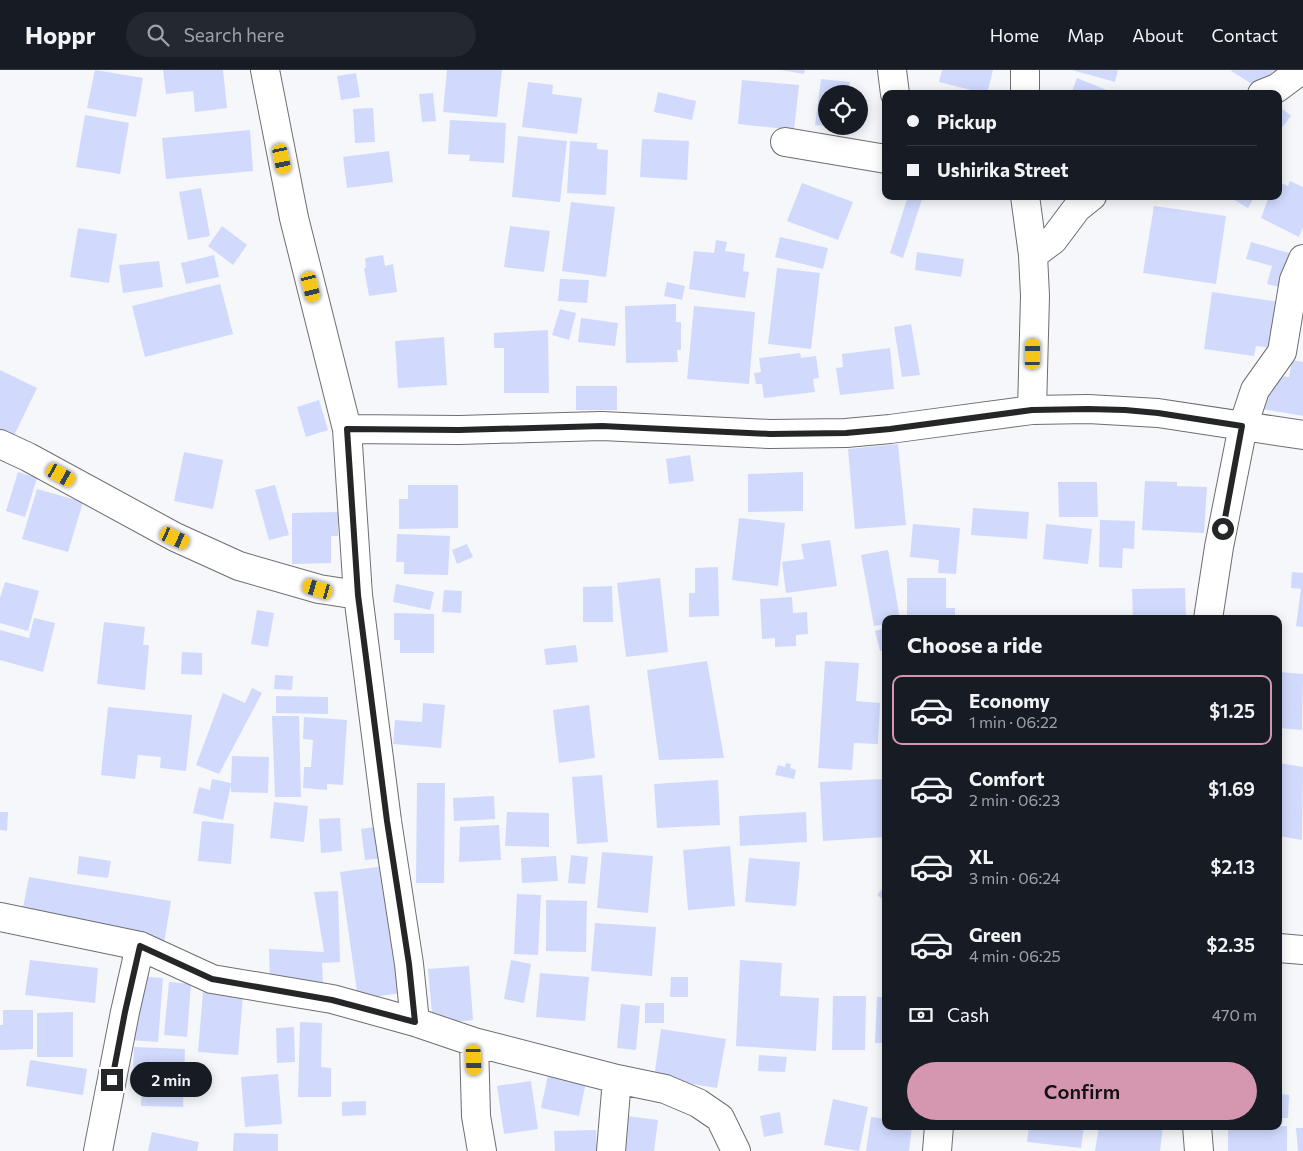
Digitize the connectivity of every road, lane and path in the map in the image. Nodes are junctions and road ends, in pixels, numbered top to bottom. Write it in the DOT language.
graph roads {
  1 [pos="265,70"];
  2 [pos="892,70"];
  3 [pos="1026,70"];
  4 [pos="1301,70"];
  5 [pos="894,90"];
  6 [pos="1025,90"];
  7 [pos="1272,90"];
  8 [pos="785,142"];
  9 [pos="882,158"];
  10 [pos="1026,200"];
  11 [pos="1087,200"];
  12 [pos="1033,255"];
  13 [pos="1303,259"];
  14 [pos="1032,410"];
  15 [pos="1242,426"];
  16 [pos="347,429"];
  17 [pos="1303,434"];
  18 [pos="0,444"];
  19 [pos="358,595"];
  20 [pos="1209,615"];
  21 [pos="0,917"];
  22 [pos="140,946"];
  23 [pos="1282,948"];
  24 [pos="1303,950"];
  25 [pos="415,1022"];
  26 [pos="474,1042"];
  27 [pos="617,1079"];
  28 [pos="939,1130"];
  29 [pos="1196,1130"];
  30 [pos="98,1151"];
  31 [pos="482,1151"];
  32 [pos="611,1151"];
  33 [pos="736,1151"];
  34 [pos="937,1151"];
  35 [pos="1199,1151"];
  1 -- 16 [label="street"];
  2 -- 5 [label="street"];
  3 -- 6 [label="street"];
  4 -- 7 [label="street"];
  8 -- 9 [label="street"];
  10 -- 12 [label="street"];
  11 -- 12 [label="street"];
  12 -- 14 [label="street"];
  13 -- 15 [label="street"];
  14 -- 15 [label="street"];
  14 -- 16 [label="street"];
  15 -- 17 [label="street"];
  15 -- 20 [label="street"];
  16 -- 19 [label="street"];
  18 -- 19 [label="street"];
  19 -- 25 [label="street"];
  21 -- 22 [label="street"];
  22 -- 25 [label="street"];
  22 -- 30 [label="street"];
  23 -- 24 [label="street"];
  25 -- 26 [label="street"];
  26 -- 27 [label="street"];
  26 -- 31 [label="street"];
  27 -- 32 [label="street"];
  27 -- 33 [label="street"];
  28 -- 34 [label="street"];
  29 -- 35 [label="street"];
}
